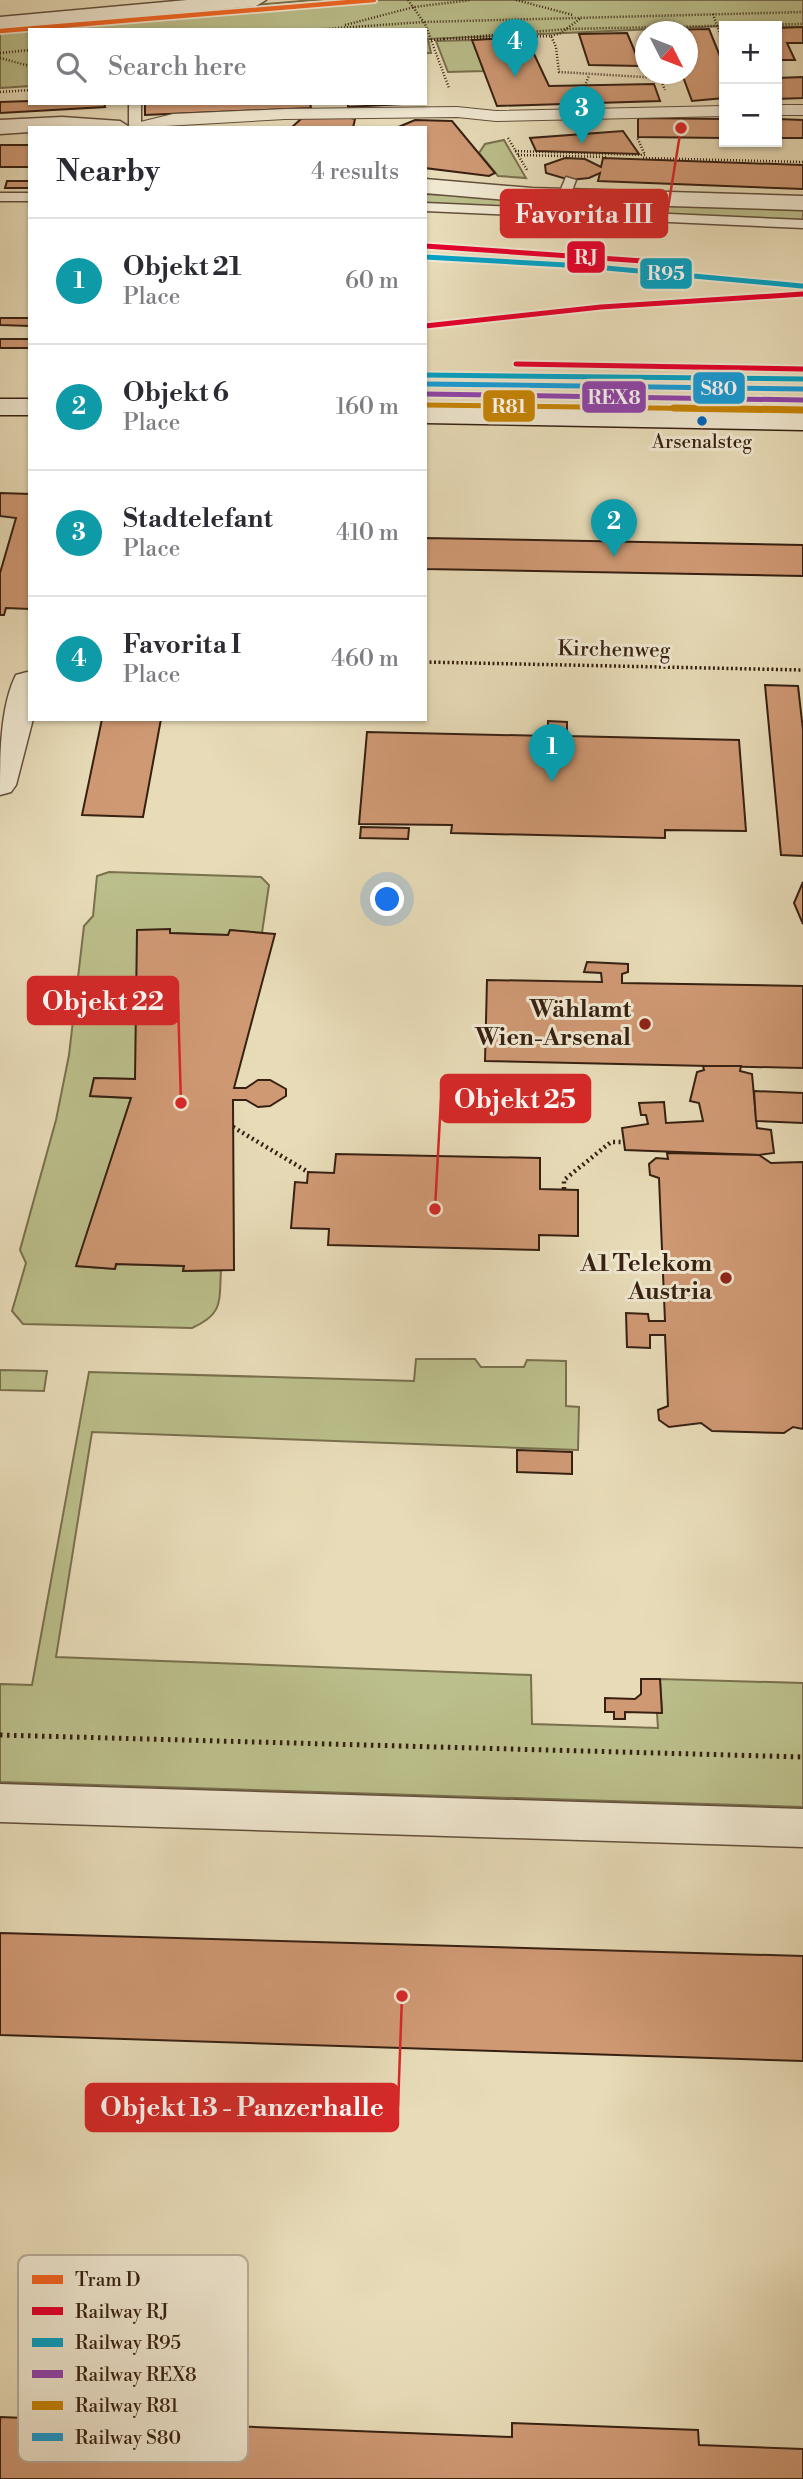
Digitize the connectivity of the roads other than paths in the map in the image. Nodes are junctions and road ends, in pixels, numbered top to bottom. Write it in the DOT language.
graph roads {
  1 [pos="256,0"];
  2 [pos="0,23"];
  3 [pos="135,105"];
  4 [pos="782,110"];
  5 [pos="803,110"];
  6 [pos="719,111"];
  7 [pos="91,126"];
  8 [pos="137,126"];
  9 [pos="145,126"];
  10 [pos="0,127"];
  11 [pos="427,186"];
  12 [pos="0,197"];
  13 [pos="28,197"];
  14 [pos="803,202"];
  15 [pos="427,207"];
  16 [pos="803,224"];
  17 [pos="0,407"];
  18 [pos="28,407"];
  19 [pos="427,415"];
  20 [pos="803,422"];
  21 [pos="28,684"];
  22 [pos="0,785"];
  23 [pos="0,1803"];
  24 [pos="803,1828"];
  1 -- 2 [label="street"];
  3 -- 8 [label="lane"];
  4 -- 5 [label="street"];
  6 -- 9 [label="street"];
  7 -- 10 [label="street"];
  11 -- 14 [label="street"];
  12 -- 13 [label="lane"];
  15 -- 16 [label="lane"];
  17 -- 18 [label="street"];
  19 -- 20 [label="street"];
  21 -- 22 [label="street"];
  23 -- 24 [label="street"];
}
